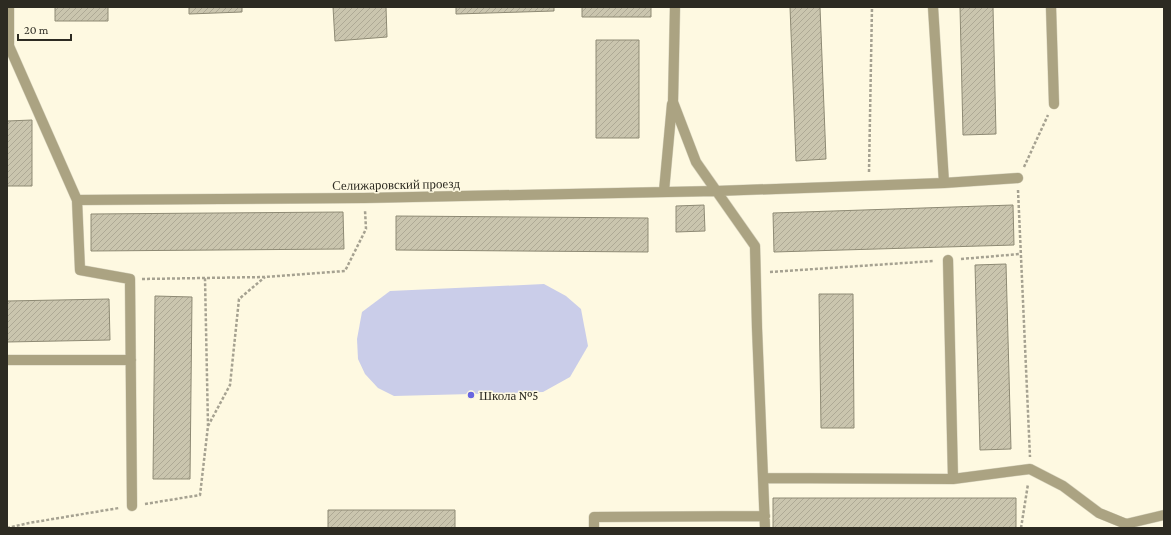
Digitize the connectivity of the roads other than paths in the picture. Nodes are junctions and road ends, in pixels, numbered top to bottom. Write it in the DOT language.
graph roads {
  1 [pos="9,7"];
  2 [pos="675,7"];
  3 [pos="933,7"];
  4 [pos="1051,7"];
  5 [pos="8,49"];
  6 [pos="672,102"];
  7 [pos="1054,104"];
  8 [pos="1018,178"];
  9 [pos="944,183"];
  10 [pos="716,190"];
  11 [pos="664,191"];
  12 [pos="76,200"];
  13 [pos="948,260"];
  14 [pos="7,360"];
  15 [pos="131,360"];
  16 [pos="763,478"];
  17 [pos="953,479"];
  18 [pos="132,506"];
  19 [pos="1164,514"];
  20 [pos="765,516"];
  21 [pos="594,528"];
  22 [pos="765,528"];
  1 -- 5 [label="street"];
  2 -- 6 [label="street"];
  3 -- 9 [label="street"];
  4 -- 7 [label="street"];
  5 -- 12 [label="street"];
  6 -- 10 [label="street"];
  6 -- 11 [label="street"];
  8 -- 9 [label="street, Селижаровский проезд"];
  9 -- 10 [label="street, Селижаровский проезд"];
  10 -- 11 [label="street, Селижаровский проезд"];
  10 -- 16 [label="street"];
  11 -- 12 [label="street, Селижаровский проезд"];
  12 -- 15 [label="street"];
  13 -- 17 [label="street"];
  14 -- 15 [label="street"];
  15 -- 18 [label="street"];
  16 -- 17 [label="street"];
  16 -- 20 [label="street"];
  17 -- 19 [label="street"];
  20 -- 21 [label="street"];
  20 -- 22 [label="street"];
}
